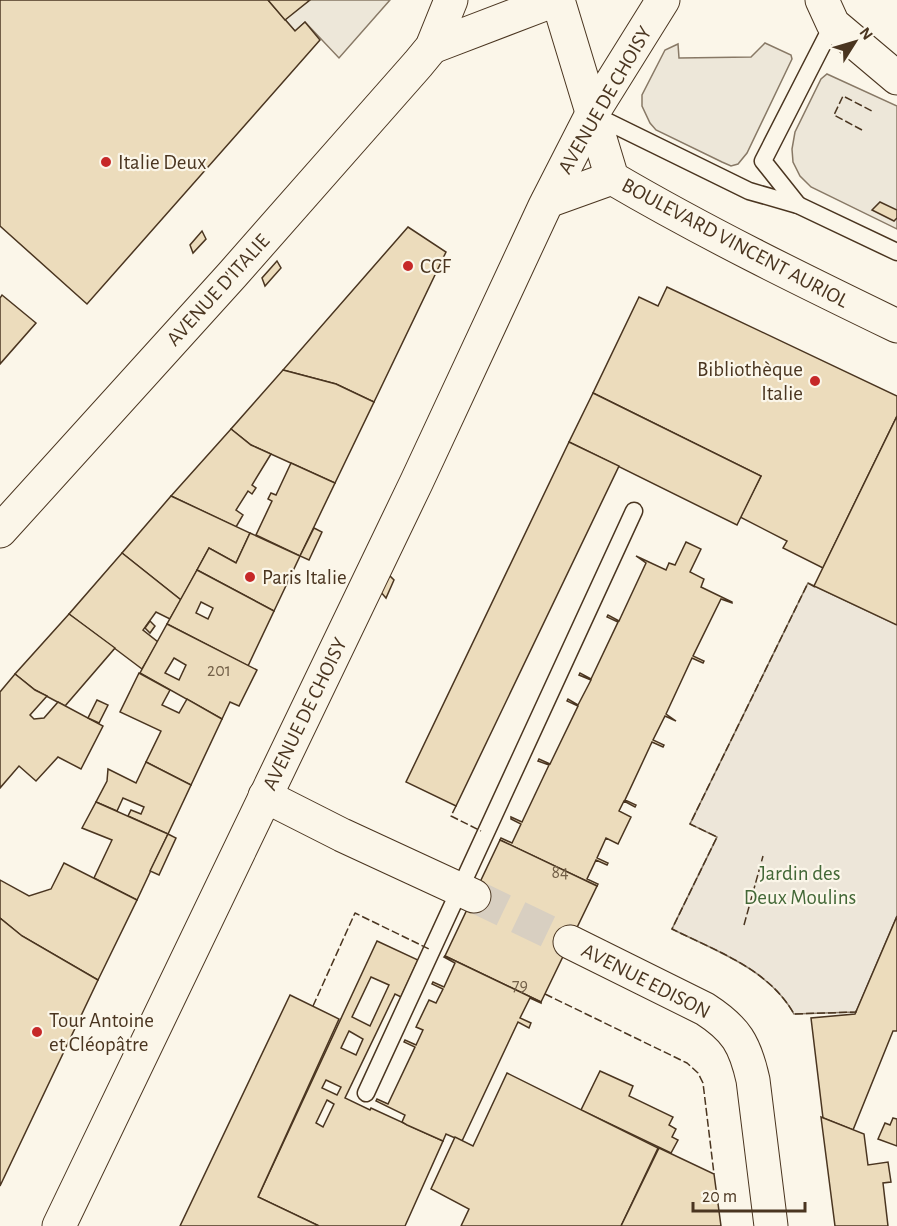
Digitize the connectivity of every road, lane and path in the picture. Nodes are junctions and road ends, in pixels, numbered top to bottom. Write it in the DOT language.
graph roads {
  1 [pos="451,0"];
  2 [pos="556,0"];
  3 [pos="663,0"];
  4 [pos="827,12"];
  5 [pos="432,47"];
  6 [pos="897,78"];
  7 [pos="592,114"];
  8 [pos="612,178"];
  9 [pos="548,201"];
  10 [pos="798,205"];
  11 [pos="897,252"];
  12 [pos="897,326"];
  13 [pos="634,511"];
  14 [pos="0,531"];
  15 [pos="265,796"];
  16 [pos="467,892"];
  17 [pos="570,942"];
  18 [pos="366,1093"];
  19 [pos="59,1226"];
  20 [pos="771,1226"];
  1 -- 5 [label="main road, AVENUE D'ITALIE"];
  2 -- 5 [label="main road, AVENUE D'ITALIE"];
  2 -- 7 [label="main road, BOULEVARD VINCENT AURIOL"];
  3 -- 7 [label="main road, AVENUE DE CHOISY"];
  4 -- 6 [label="main road"];
  4 -- 10 [label="lane"];
  5 -- 14 [label="main road, AVENUE D'ITALIE"];
  7 -- 8 [label="main road, BOULEVARD VINCENT AURIOL"];
  7 -- 9 [label="main road, AVENUE DE CHOISY"];
  7 -- 10 [label="lane"];
  8 -- 9 [label="main road, AVENUE DE CHOISY"];
  8 -- 12 [label="main road, BOULEVARD VINCENT AURIOL"];
  9 -- 15 [label="main road, AVENUE DE CHOISY"];
  10 -- 11 [label="lane"];
  13 -- 16 [label="lane"];
  15 -- 16 [label="main road"];
  15 -- 19 [label="main road, AVENUE DE CHOISY"];
  16 -- 18 [label="lane"];
  17 -- 20 [label="main road, AVENUE EDISON"];
}
